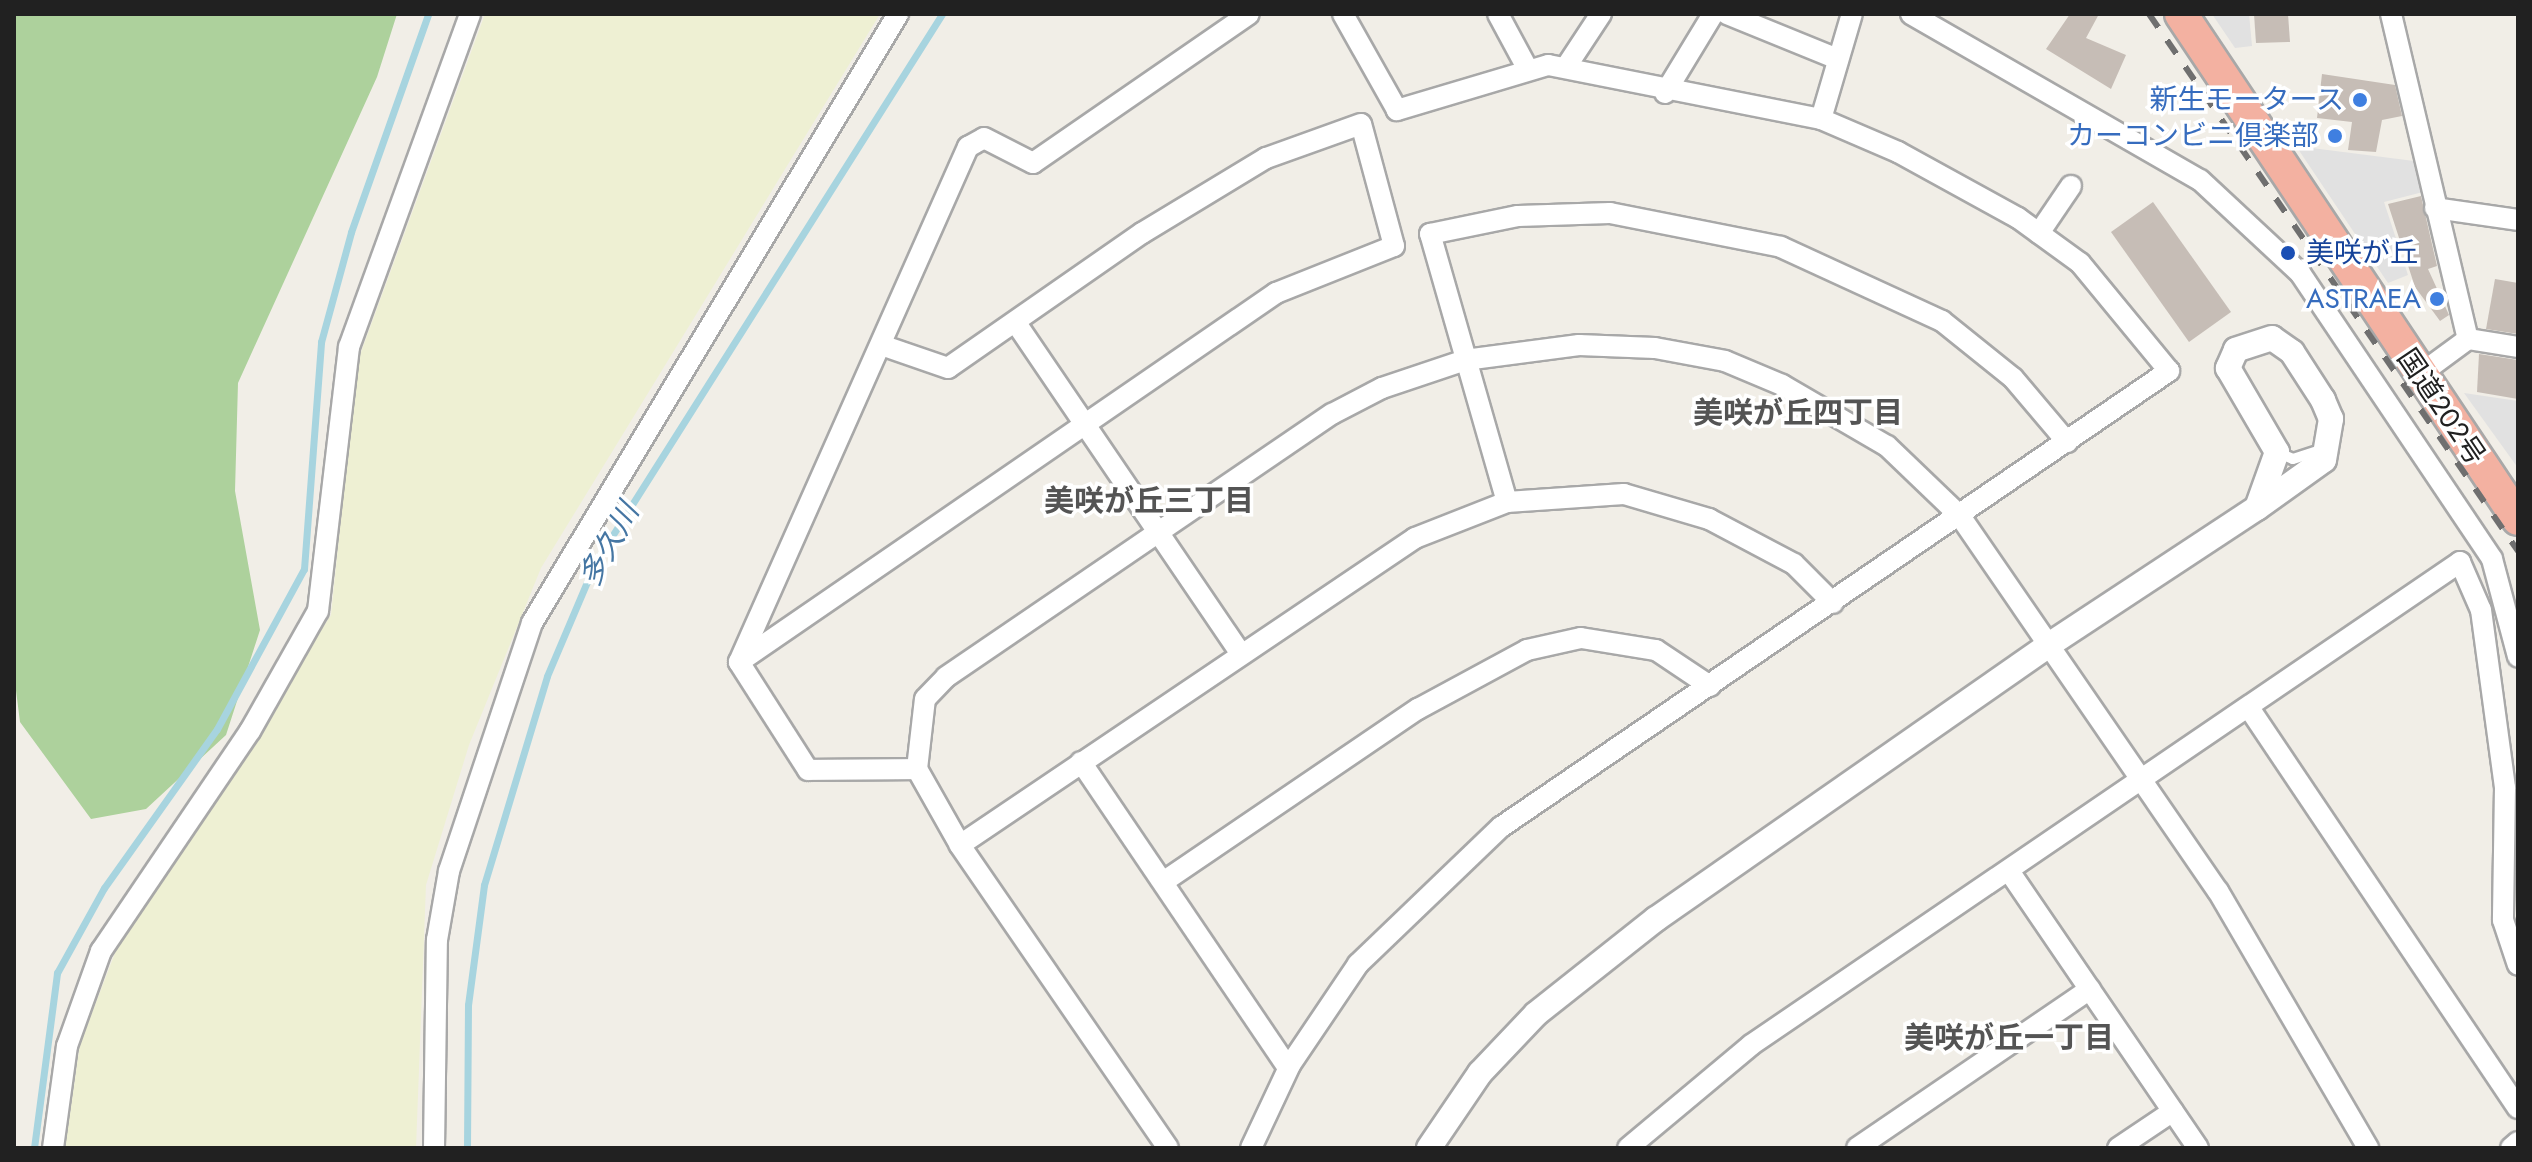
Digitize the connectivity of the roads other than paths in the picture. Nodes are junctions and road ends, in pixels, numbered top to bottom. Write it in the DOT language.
graph roads {
  1 [pos="470,14"];
  2 [pos="898,14"];
  3 [pos="1249,14"];
  4 [pos="1343,14"];
  5 [pos="1498,14"];
  6 [pos="1601,14"];
  7 [pos="1713,14"];
  8 [pos="1727,14"];
  9 [pos="1852,14"];
  10 [pos="1911,14"];
  11 [pos="2181,14"];
  12 [pos="2391,14"];
  13 [pos="1838,59"];
  14 [pos="1526,66"];
  15 [pos="1566,67"];
  16 [pos="1665,93"];
  17 [pos="1821,119"];
  18 [pos="2071,186"];
  19 [pos="2435,208"];
  20 [pos="2518,220"];
  21 [pos="2039,233"];
  22 [pos="1016,323"];
  23 [pos="2468,339"];
  24 [pos="884,346"];
  25 [pos="2518,347"];
  26 [pos="1465,360"];
  27 [pos="2419,375"];
  28 [pos="1087,425"];
  29 [pos="2331,440"];
  30 [pos="2067,442"];
  31 [pos="2277,452"];
  32 [pos="1507,502"];
  33 [pos="2513,504"];
  34 [pos="2257,508"];
  35 [pos="1960,516"];
  36 [pos="1157,529"];
  37 [pos="1833,603"];
  38 [pos="2052,643"];
  39 [pos="1240,652"];
  40 [pos="2518,657"];
  41 [pos="739,662"];
  42 [pos="1710,686"];
  43 [pos="2249,708"];
  44 [pos="1081,762"];
  45 [pos="917,769"];
  46 [pos="2143,780"];
  47 [pos="960,845"];
  48 [pos="2009,871"];
  49 [pos="1166,880"];
  50 [pos="2518,965"];
  51 [pos="2090,989"];
  52 [pos="1288,1068"];
  53 [pos="2518,1108"];
  54 [pos="2173,1111"];
  55 [pos="2518,1142"];
  56 [pos="53,1148"];
  57 [pos="434,1148"];
  58 [pos="1168,1148"];
  59 [pos="1251,1148"];
  60 [pos="1429,1148"];
  61 [pos="1628,1148"];
  62 [pos="1857,1148"];
  63 [pos="2118,1148"];
  64 [pos="2198,1148"];
  65 [pos="2368,1148"];
  66 [pos="2511,1148"];
  1 -- 56 [label="street"];
  2 -- 57 [label="street"];
  3 -- 24 [label="street"];
  4 -- 14 [label="street"];
  5 -- 14 [label="street"];
  6 -- 15 [label="street"];
  7 -- 16 [label="street"];
  8 -- 13 [label="street"];
  9 -- 13 [label="street"];
  10 -- 40 [label="street"];
  11 -- 27 [label="highway, 国道202号"];
  12 -- 19 [label="street"];
  13 -- 17 [label="street"];
  14 -- 15 [label="street"];
  15 -- 16 [label="street"];
  16 -- 17 [label="street"];
  17 -- 21 [label="street"];
  18 -- 21 [label="street"];
  19 -- 20 [label="street"];
  19 -- 23 [label="street"];
  21 -- 30 [label="street"];
  22 -- 24 [label="street"];
  22 -- 28 [label="street"];
  22 -- 28 [label="street"];
  23 -- 25 [label="street"];
  23 -- 27 [label="street"];
  24 -- 41 [label="street"];
  26 -- 30 [label="street"];
  26 -- 32 [label="street"];
  26 -- 35 [label="street"];
  26 -- 36 [label="street"];
  27 -- 33 [label="highway, 国道202号"];
  28 -- 36 [label="street"];
  28 -- 41 [label="street"];
  29 -- 31 [label="lane"];
  29 -- 31 [label="street"];
  29 -- 34 [label="street"];
  30 -- 35 [label="street"];
  31 -- 34 [label="street"];
  32 -- 37 [label="street"];
  32 -- 39 [label="street"];
  34 -- 38 [label="street"];
  35 -- 37 [label="street"];
  35 -- 38 [label="street"];
  36 -- 39 [label="street"];
  36 -- 45 [label="street"];
  37 -- 42 [label="street"];
  38 -- 46 [label="street"];
  38 -- 60 [label="street"];
  39 -- 44 [label="street"];
  41 -- 45 [label="street"];
  42 -- 49 [label="street"];
  42 -- 52 [label="street"];
  43 -- 46 [label="street"];
  43 -- 50 [label="street"];
  43 -- 53 [label="street"];
  44 -- 47 [label="street"];
  44 -- 49 [label="street"];
  45 -- 47 [label="street"];
  46 -- 48 [label="street"];
  46 -- 65 [label="street"];
  47 -- 58 [label="street"];
  48 -- 51 [label="street"];
  48 -- 61 [label="street"];
  49 -- 52 [label="street"];
  51 -- 54 [label="street"];
  51 -- 62 [label="street"];
  52 -- 59 [label="street"];
  54 -- 63 [label="street"];
  54 -- 64 [label="street"];
  55 -- 66 [label="street"];
}
